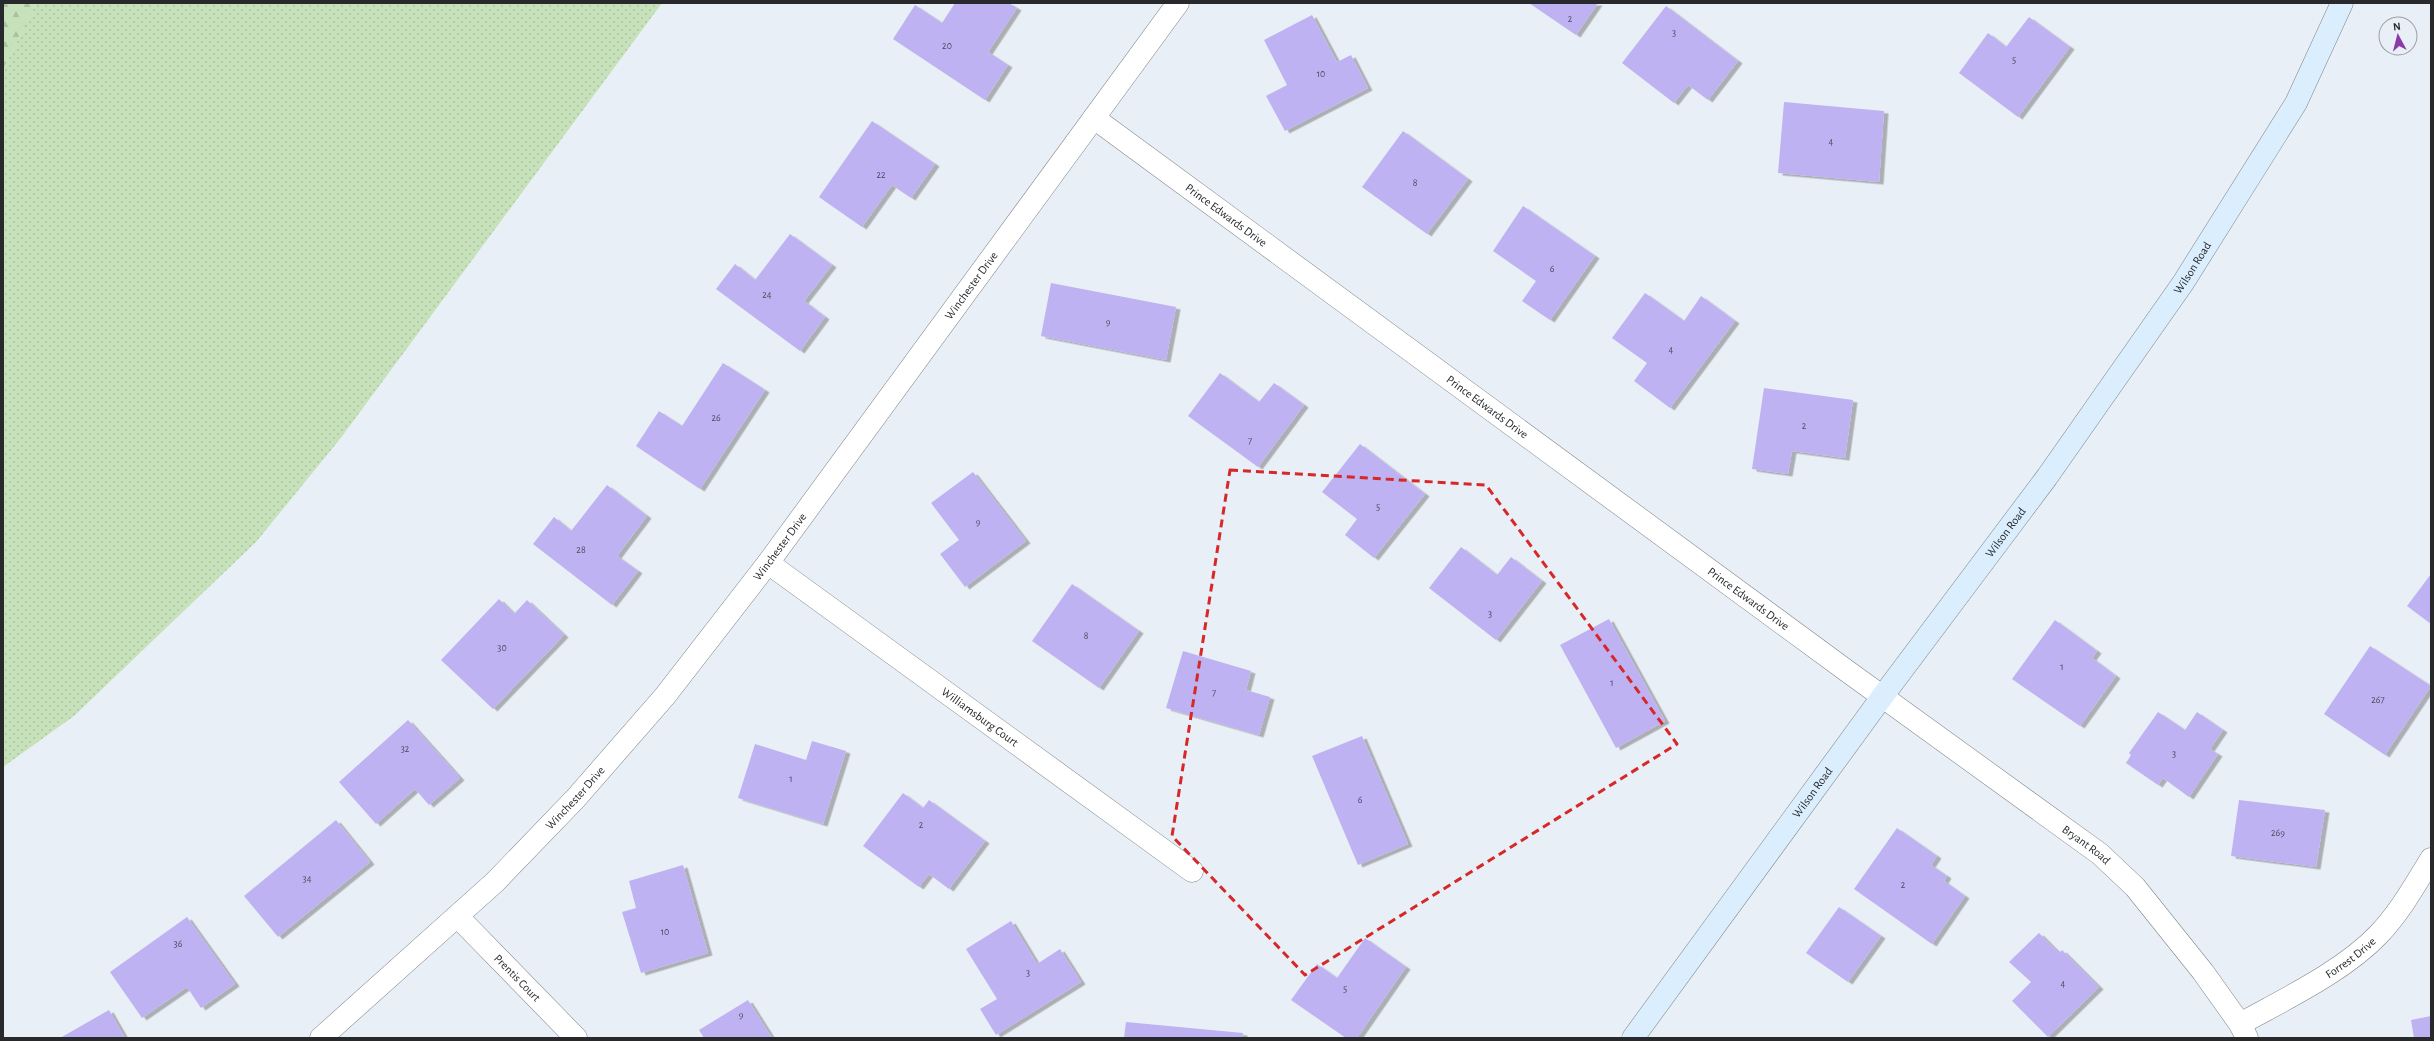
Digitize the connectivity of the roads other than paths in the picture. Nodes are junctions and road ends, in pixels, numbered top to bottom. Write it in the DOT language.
graph roads {
  1 [pos="1178,3"];
  2 [pos="2342,3"];
  3 [pos="1094,118"];
  4 [pos="768,563"];
  5 [pos="1882,697"];
  6 [pos="2431,859"];
  7 [pos="1192,871"];
  8 [pos="458,917"];
  9 [pos="2244,1031"];
  10 [pos="321,1038"];
  11 [pos="576,1038"];
  12 [pos="1633,1038"];
  1 -- 3 [label="street, Winchester Drive"];
  2 -- 5 [label="street, Wilson Road"];
  3 -- 4 [label="street, Winchester Drive"];
  3 -- 5 [label="street, Prince Edwards Drive"];
  4 -- 7 [label="street, Williamsburg Court"];
  4 -- 8 [label="street, Winchester Drive"];
  5 -- 9 [label="street, Bryant Road"];
  5 -- 12 [label="street, Wilson Road"];
  6 -- 9 [label="street, Forrest Drive"];
  8 -- 10 [label="street, Winchester Drive"];
  8 -- 11 [label="street, Prentis Court"];
}
